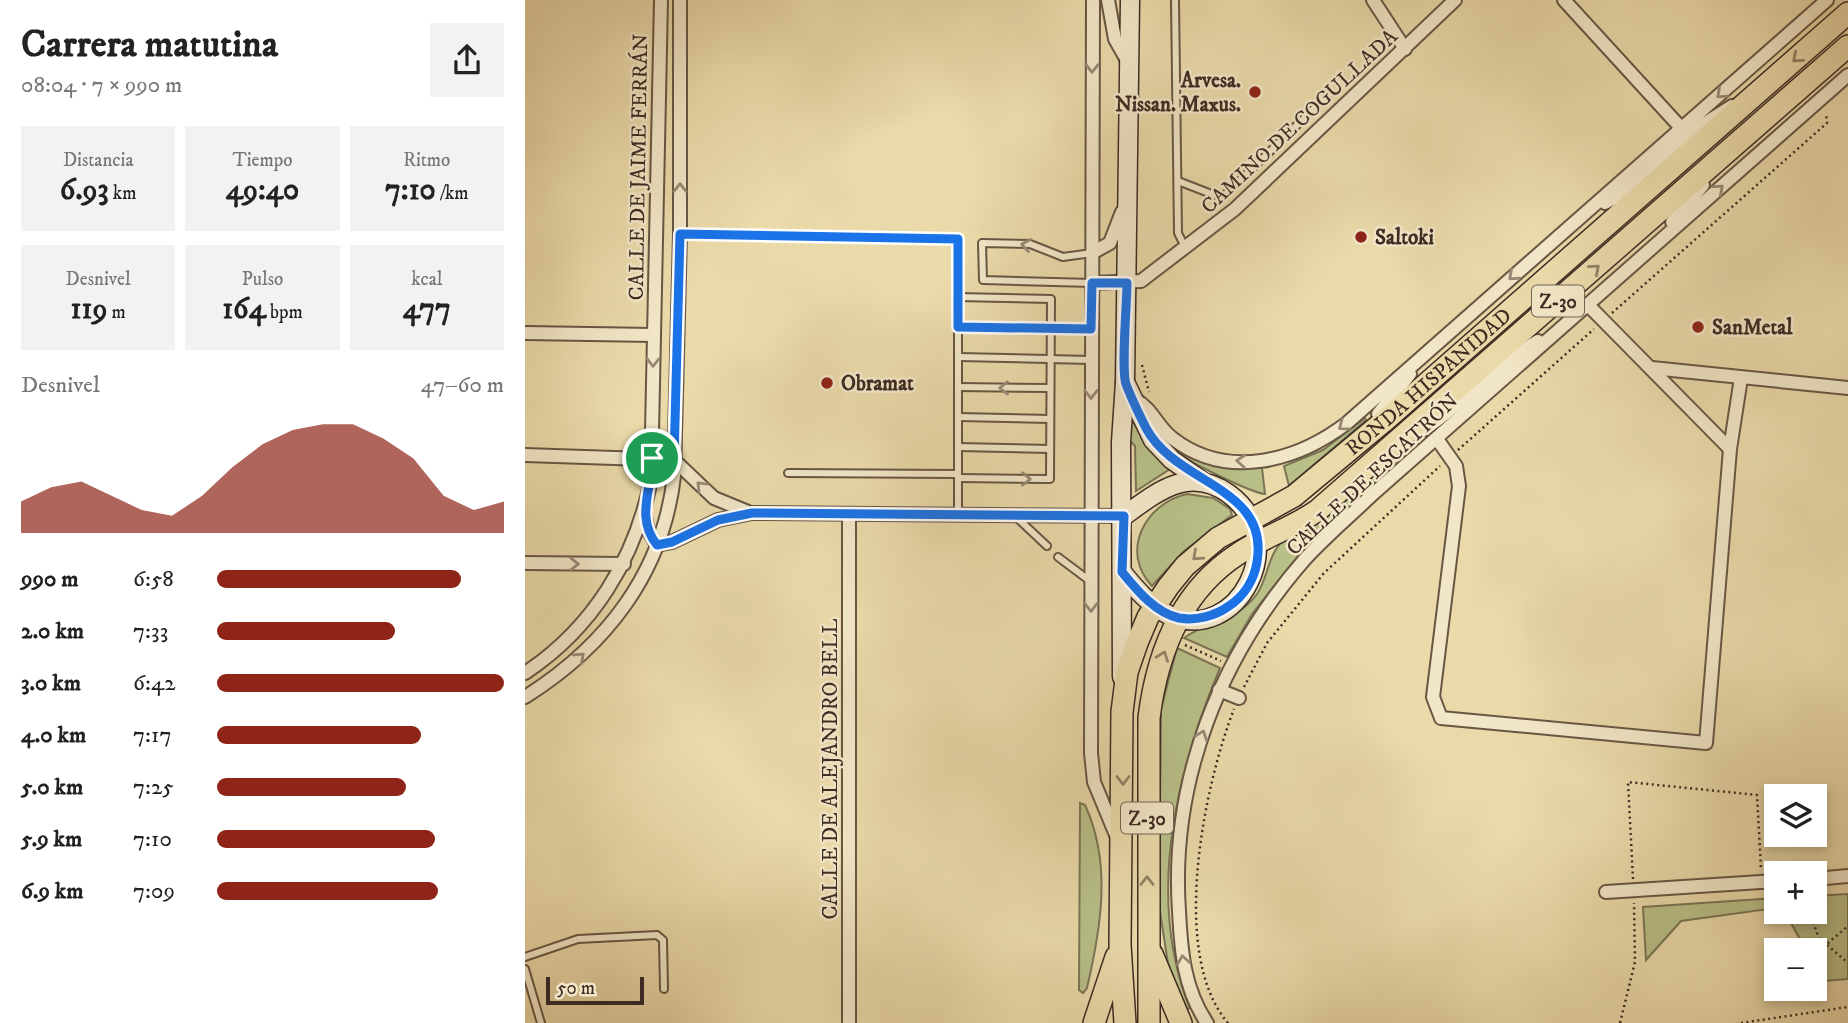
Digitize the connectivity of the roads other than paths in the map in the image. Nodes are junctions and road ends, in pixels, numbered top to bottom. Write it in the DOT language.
graph roads {
  1 [pos="661,0"];
  2 [pos="680,0"];
  3 [pos="1093,0"];
  4 [pos="1108,0"];
  5 [pos="1130,0"];
  6 [pos="1175,0"];
  7 [pos="1373,0"];
  8 [pos="1455,0"];
  9 [pos="1564,0"];
  10 [pos="1827,0"];
  11 [pos="1848,13"];
  12 [pos="1848,46"];
  13 [pos="1405,49"];
  14 [pos="1129,65"];
  15 [pos="1848,75"];
  16 [pos="1757,93"];
  17 [pos="1794,93"];
  18 [pos="1328,95"];
  19 [pos="1682,129"];
  20 [pos="1178,181"];
  21 [pos="1127,192"];
  22 [pos="1584,214"];
  23 [pos="680,234"];
  24 [pos="1185,247"];
  25 [pos="1650,249"];
  26 [pos="1092,253"];
  27 [pos="1092,283"];
  28 [pos="1127,283"];
  29 [pos="958,297"];
  30 [pos="1588,305"];
  31 [pos="1563,326"];
  32 [pos="958,327"];
  33 [pos="1049,328"];
  34 [pos="1091,329"];
  35 [pos="525,334"];
  36 [pos="654,335"];
  37 [pos="958,356"];
  38 [pos="1050,359"];
  39 [pos="1420,359"];
  40 [pos="1091,360"];
  41 [pos="1652,368"];
  42 [pos="1741,378"];
  43 [pos="1125,382"];
  44 [pos="958,387"];
  45 [pos="1050,388"];
  46 [pos="1848,388"];
  47 [pos="1143,400"];
  48 [pos="958,417"];
  49 [pos="1050,419"];
  50 [pos="1361,437"];
  51 [pos="1437,439"];
  52 [pos="958,447"];
  53 [pos="1050,449"];
  54 [pos="1730,449"];
  55 [pos="525,456"];
  56 [pos="1381,457"];
  57 [pos="652,458"];
  58 [pos="674,460"];
  59 [pos="788,473"];
  60 [pos="958,476"];
  61 [pos="1202,481"];
  62 [pos="643,511"];
  63 [pos="752,513"];
  64 [pos="849,515"];
  65 [pos="958,515"];
  66 [pos="1090,516"];
  67 [pos="1124,516"];
  68 [pos="1016,517"];
  69 [pos="1074,517"];
  70 [pos="1250,518"];
  71 [pos="1092,539"];
  72 [pos="1258,542"];
  73 [pos="657,545"];
  74 [pos="1047,546"];
  75 [pos="1058,557"];
  76 [pos="525,563"];
  77 [pos="624,564"];
  78 [pos="1122,572"];
  79 [pos="1091,582"];
  80 [pos="1155,606"];
  81 [pos="1179,618"];
  82 [pos="525,673"];
  83 [pos="1219,690"];
  84 [pos="525,698"];
  85 [pos="1239,698"];
  86 [pos="1122,712"];
  87 [pos="1122,850"];
  88 [pos="1848,876"];
  89 [pos="1827,878"];
  90 [pos="1764,882"];
  91 [pos="1606,892"];
  92 [pos="1148,944"];
  93 [pos="1120,945"];
  94 [pos="525,957"];
  95 [pos="525,969"];
  96 [pos="664,989"];
  97 [pos="541,1023"];
  98 [pos="849,1023"];
  99 [pos="1094,1023"];
  100 [pos="1125,1023"];
  101 [pos="1149,1023"];
  102 [pos="1181,1023"];
  103 [pos="1207,1023"];
  1 -- 36 [label="street, CALLE DE JAIME FERRÁN"];
  23 -- 2 [label="street, CALLE DE JAIME FERRÁN, one-way"];
  3 -- 26 [label="street, one-way"];
  4 -- 14 [label="street"];
  5 -- 14 [label="main road, RONDA HISPANIDAD"];
  6 -- 20 [label="lane"];
  7 -- 13 [label="street"];
  8 -- 13 [label="street, CAMINO DE COGULLADA"];
  9 -- 19 [label="street"];
  10 -- 19 [label="street, CALLE DE ESCATRÓN, one-way"];
  11 -- 16 [label="highway, RONDA HISPANIDAD / Z-30, one-way"];
  12 -- 17 [label="highway, RONDA HISPANIDAD / Z-30"];
  13 -- 24 [label="street, CAMINO DE COGULLADA"];
  14 -- 21 [label="main road, RONDA HISPANIDAD"];
  25 -- 15 [label="street, CALLE DE ESCATRÓN, one-way"];
  16 -- 22 [label="street, RONDA HISPANIDAD"];
  16 -- 50 [label="highway, RONDA HISPANIDAD / Z-30"];
  17 -- 25 [label="street, CALLE DE ESCATRÓN"];
  56 -- 17 [label="highway, RONDA HISPANIDAD / Z-30, one-way"];
  18 -- 20 [label="lane"];
  19 -- 22 [label="street, CALLE DE ESCATRÓN"];
  20 -- 24 [label="lane"];
  21 -- 26 [label="street"];
  21 -- 28 [label="main road, RONDA HISPANIDAD"];
  22 -- 39 [label="street, CALLE DE ESCATRÓN, one-way"];
  23 -- 29 [label="lane"];
  23 -- 58 [label="street, CALLE DE JAIME FERRÁN"];
  24 -- 28 [label="street, CAMINO DE COGULLADA"];
  25 -- 30 [label="street, CALLE DE ESCATRÓN"];
  26 -- 27 [label="street"];
  26 -- 27 [label="lane, one-way"];
  27 -- 28 [label="street"];
  27 -- 34 [label="street"];
  28 -- 43 [label="main road, RONDA HISPANIDAD"];
  29 -- 32 [label="lane"];
  29 -- 33 [label="lane"];
  30 -- 31 [label="street, CALLE DE ESCATRÓN"];
  30 -- 41 [label="street"];
  31 -- 51 [label="street, CALLE DE ESCATRÓN"];
  31 -- 56 [label="street, RONDA HISPANIDAD"];
  32 -- 33 [label="lane"];
  32 -- 37 [label="lane"];
  33 -- 34 [label="lane"];
  33 -- 38 [label="lane"];
  34 -- 40 [label="street"];
  35 -- 36 [label="street"];
  36 -- 57 [label="street, CALLE DE JAIME FERRÁN, one-way"];
  37 -- 38 [label="lane"];
  37 -- 44 [label="lane"];
  38 -- 40 [label="lane"];
  38 -- 45 [label="lane"];
  39 -- 47 [label="street, CALLE DE ESCATRÓN, one-way"];
  39 -- 50 [label="street, CALLE DE ESCATRÓN"];
  40 -- 66 [label="street, one-way"];
  41 -- 42 [label="street"];
  41 -- 54 [label="street"];
  42 -- 46 [label="street"];
  42 -- 54 [label="street"];
  43 -- 47 [label="main road"];
  43 -- 67 [label="main road, RONDA HISPANIDAD"];
  45 -- 44 [label="lane, one-way"];
  44 -- 48 [label="lane"];
  45 -- 49 [label="lane"];
  47 -- 61 [label="main road"];
  48 -- 49 [label="lane"];
  48 -- 52 [label="lane"];
  49 -- 53 [label="lane"];
  50 -- 70 [label="highway, RONDA HISPANIDAD / Z-30"];
  51 -- 54 [label="street"];
  51 -- 83 [label="street, CALLE DE ESCATRÓN"];
  52 -- 53 [label="lane"];
  52 -- 60 [label="lane"];
  60 -- 53 [label="lane, one-way"];
  55 -- 57 [label="street"];
  56 -- 72 [label="highway, RONDA HISPANIDAD / Z-30"];
  57 -- 58 [label="street"];
  57 -- 62 [label="street, CALLE DE JAIME FERRÁN"];
  63 -- 58 [label="street, one-way"];
  58 -- 73 [label="street, CALLE DE JAIME FERRÁN"];
  59 -- 60 [label="lane"];
  60 -- 65 [label="lane"];
  61 -- 67 [label="main road"];
  61 -- 70 [label="main road"];
  62 -- 73 [label="street"];
  62 -- 77 [label="street, CALLE DE JAIME FERRÁN"];
  63 -- 64 [label="street"];
  63 -- 73 [label="street"];
  64 -- 65 [label="street"];
  64 -- 98 [label="street, CALLE DE ALEJANDRO BELL"];
  65 -- 68 [label="street"];
  66 -- 67 [label="street"];
  66 -- 69 [label="street"];
  66 -- 71 [label="street"];
  67 -- 78 [label="main road, RONDA HISPANIDAD"];
  68 -- 69 [label="street"];
  68 -- 74 [label="lane"];
  69 -- 71 [label="street"];
  70 -- 72 [label="main road"];
  70 -- 80 [label="highway, RONDA HISPANIDAD / Z-30, one-way"];
  71 -- 79 [label="street"];
  72 -- 81 [label="highway, RONDA HISPANIDAD / Z-30"];
  72 -- 81 [label="main road"];
  84 -- 73 [label="street, CALLE DE JAIME FERRÁN, one-way"];
  75 -- 79 [label="lane"];
  76 -- 77 [label="street, one-way"];
  77 -- 82 [label="street, CALLE DE JAIME FERRÁN"];
  78 -- 80 [label="main road"];
  78 -- 86 [label="main road, RONDA HISPANIDAD"];
  79 -- 87 [label="street, one-way"];
  80 -- 81 [label="main road"];
  80 -- 86 [label="highway, RONDA HISPANIDAD / Z-30"];
  92 -- 81 [label="highway, RONDA HISPANIDAD / Z-30, one-way"];
  83 -- 85 [label="street"];
  103 -- 83 [label="street, CALLE DE ESCATRÓN, one-way"];
  86 -- 87 [label="highway, RONDA HISPANIDAD / Z-30, one-way"];
  87 -- 93 [label="highway, RONDA HISPANIDAD / Z-30"];
  88 -- 89 [label="street"];
  90 -- 91 [label="street"];
  92 -- 101 [label="highway, RONDA HISPANIDAD / Z-30"];
  92 -- 102 [label="highway"];
  93 -- 99 [label="highway"];
  93 -- 100 [label="highway, RONDA HISPANIDAD / Z-30"];
  94 -- 96 [label="lane"];
  95 -- 97 [label="lane"];
}
